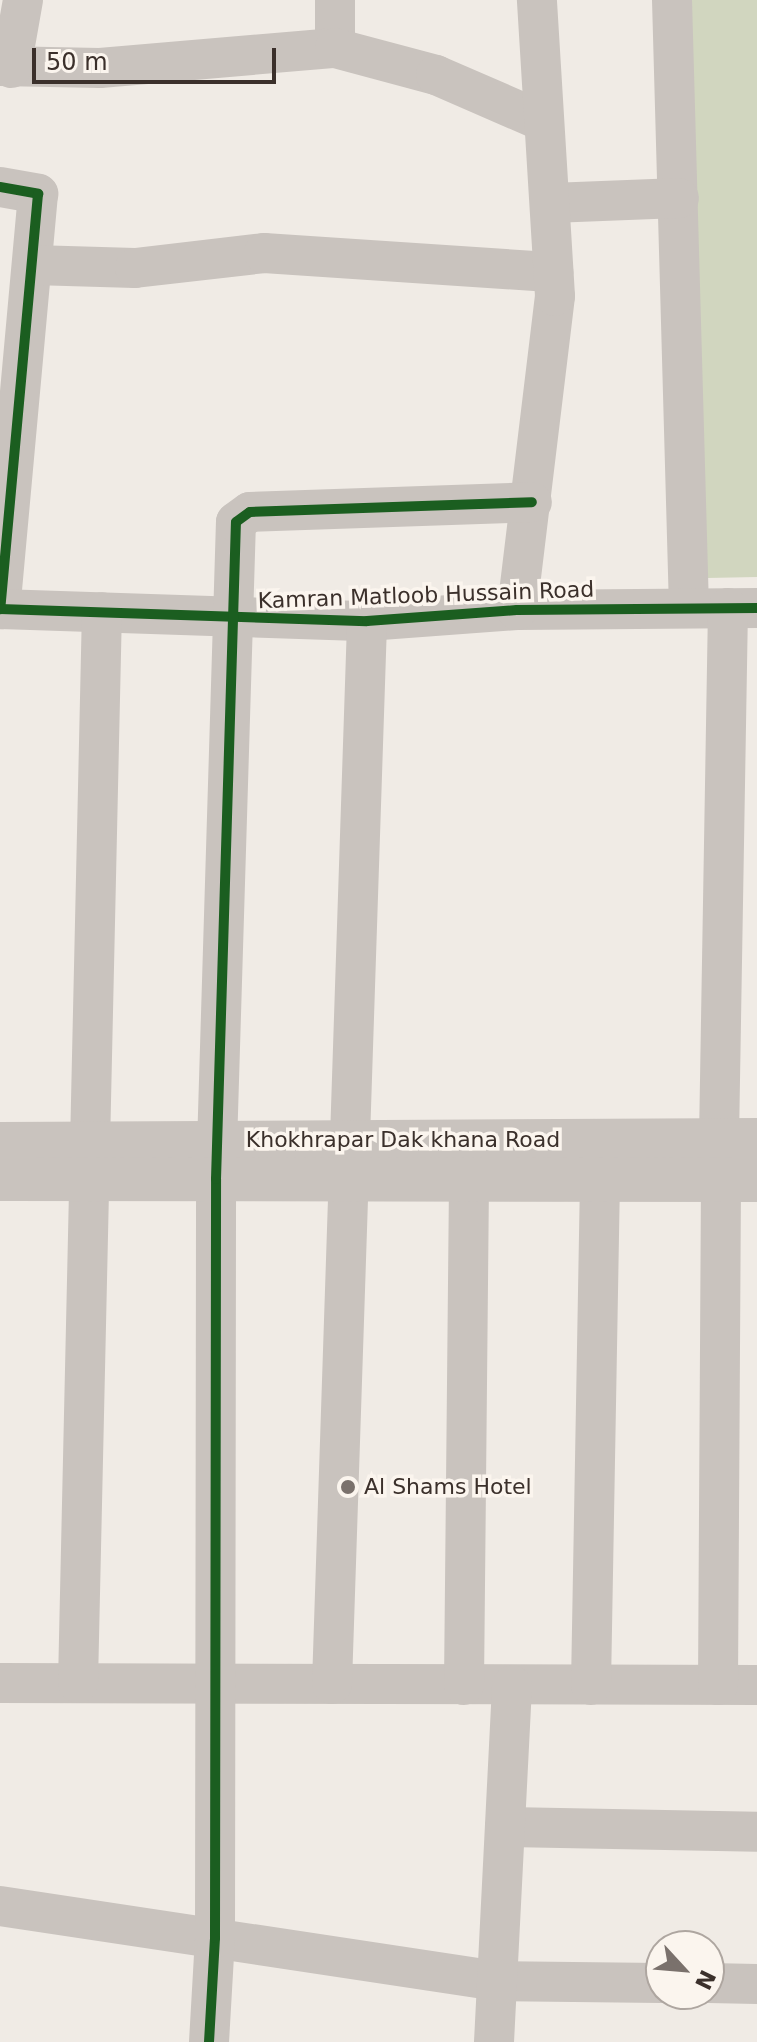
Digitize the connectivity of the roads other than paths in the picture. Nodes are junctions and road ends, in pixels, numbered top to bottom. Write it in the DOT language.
graph roads {
  1 [pos="23,0"];
  2 [pos="335,0"];
  3 [pos="537,0"];
  4 [pos="672,0"];
  5 [pos="335,48"];
  6 [pos="6,67"];
  7 [pos="542,121"];
  8 [pos="0,187"];
  9 [pos="679,198"];
  10 [pos="551,203"];
  11 [pos="33,265"];
  12 [pos="553,272"];
  13 [pos="532,502"];
  14 [pos="689,608"];
  15 [pos="743,608"];
  16 [pos="0,609"];
  17 [pos="517,610"];
  18 [pos="102,612"];
  19 [pos="230,620"];
  20 [pos="367,621"];
  21 [pos="0,1144"];
  22 [pos="352,1159"];
  23 [pos="90,1160"];
  24 [pos="217,1160"];
  25 [pos="738,1160"];
  26 [pos="0,1179"];
  27 [pos="469,1180"];
  28 [pos="600,1180"];
  29 [pos="0,1683"];
  30 [pos="78,1683"];
  31 [pos="214,1684"];
  32 [pos="332,1684"];
  33 [pos="464,1685"];
  34 [pos="512,1685"];
  35 [pos="591,1685"];
  36 [pos="718,1685"];
  37 [pos="757,1685"];
  38 [pos="505,1827"];
  39 [pos="757,1832"];
  40 [pos="0,1906"];
  41 [pos="215,1938"];
  42 [pos="497,1981"];
  43 [pos="645,1983"];
  44 [pos="725,1983"];
  45 [pos="757,1984"];
  46 [pos="209,2042"];
  47 [pos="494,2042"];
  1 -- 6 [label="street"];
  2 -- 5 [label="street"];
  3 -- 7 [label="street"];
  4 -- 9 [label="street"];
  5 -- 6 [label="street"];
  5 -- 7 [label="street"];
  7 -- 10 [label="street"];
  8 -- 11 [label="street"];
  9 -- 10 [label="street"];
  9 -- 14 [label="street"];
  10 -- 12 [label="street"];
  11 -- 12 [label="street"];
  11 -- 16 [label="street"];
  12 -- 13 [label="street"];
  13 -- 17 [label="street"];
  13 -- 19 [label="street"];
  14 -- 15 [label="street, Kamran Matloob Hussain Road"];
  14 -- 17 [label="street, Kamran Matloob Hussain Road"];
  15 -- 25 [label="street"];
  16 -- 18 [label="street, Kamran Matloob Hussain Road"];
  17 -- 20 [label="street, Kamran Matloob Hussain Road"];
  18 -- 19 [label="street, Kamran Matloob Hussain Road"];
  18 -- 23 [label="street"];
  19 -- 20 [label="street, Kamran Matloob Hussain Road"];
  19 -- 24 [label="street"];
  20 -- 22 [label="street"];
  21 -- 23 [label="street, Khokhrapar Dak khana Road"];
  22 -- 24 [label="street, Khokhrapar Dak khana Road"];
  22 -- 25 [label="street, Khokhrapar Dak khana Road"];
  22 -- 27 [label="street, Khokhrapar Dak khana Road"];
  22 -- 32 [label="street"];
  23 -- 24 [label="street, Khokhrapar Dak khana Road"];
  23 -- 26 [label="street, Khokhrapar Dak khana Road"];
  23 -- 30 [label="street"];
  24 -- 31 [label="street"];
  25 -- 28 [label="street, Khokhrapar Dak khana Road"];
  25 -- 36 [label="street"];
  27 -- 28 [label="street, Khokhrapar Dak khana Road"];
  27 -- 33 [label="street"];
  28 -- 35 [label="street"];
  29 -- 30 [label="street"];
  30 -- 31 [label="street"];
  31 -- 32 [label="street"];
  31 -- 41 [label="street"];
  32 -- 33 [label="street"];
  33 -- 34 [label="street"];
  34 -- 35 [label="street"];
  34 -- 38 [label="street"];
  35 -- 36 [label="street"];
  36 -- 37 [label="street"];
  38 -- 39 [label="street"];
  38 -- 42 [label="street"];
  40 -- 41 [label="street"];
  41 -- 42 [label="street"];
  41 -- 46 [label="street"];
  42 -- 43 [label="street"];
  42 -- 47 [label="street"];
  44 -- 45 [label="street"];
}
